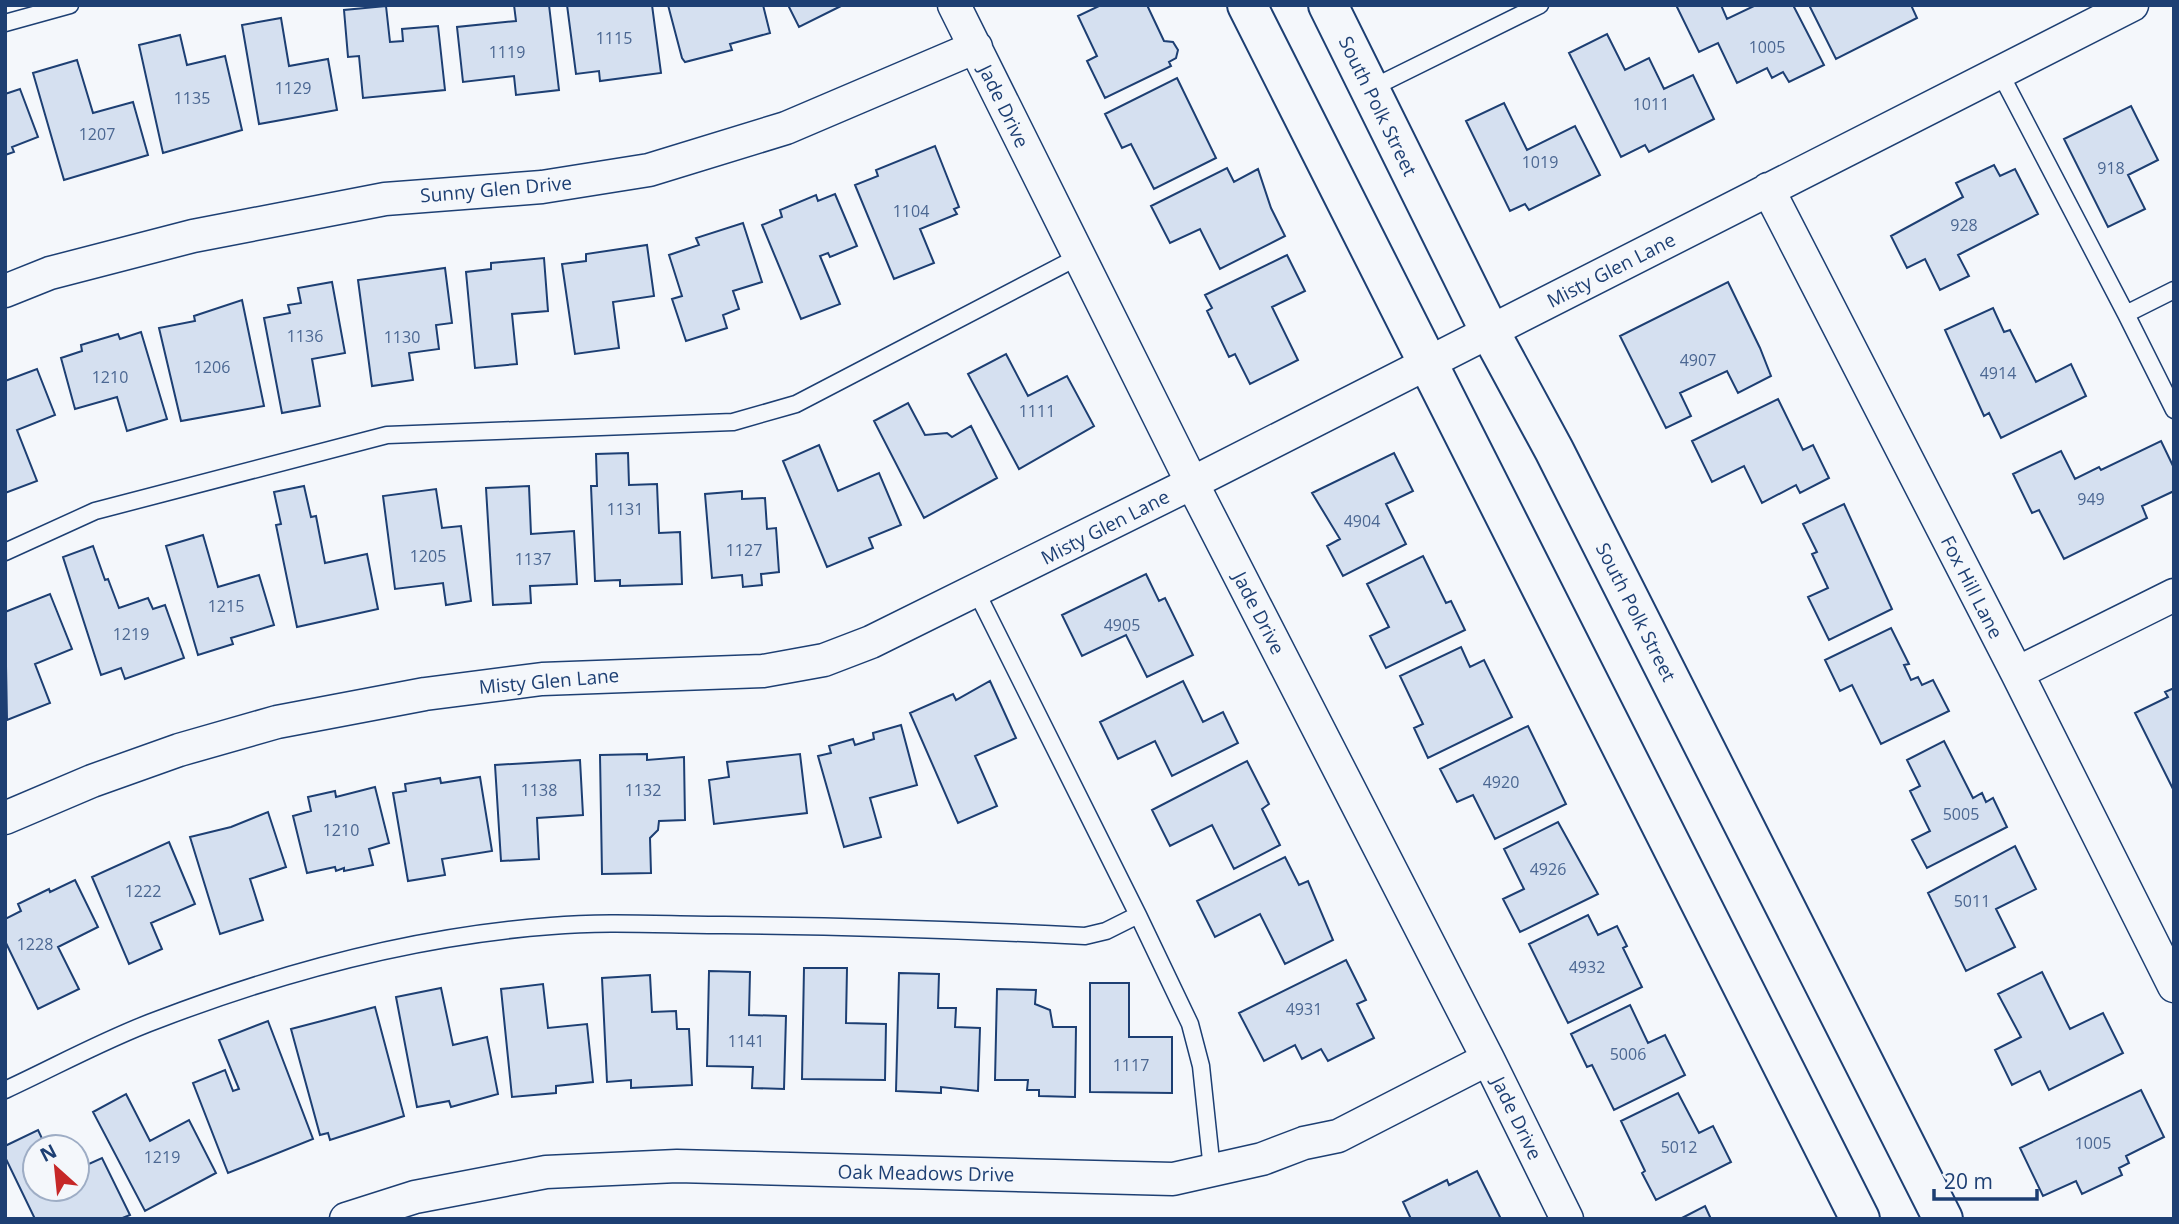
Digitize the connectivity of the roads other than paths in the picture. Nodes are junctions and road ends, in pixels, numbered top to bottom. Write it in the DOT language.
graph roads {
  1 [pos="70,5"];
  2 [pos="954,5"];
  3 [pos="1247,5"];
  4 [pos="1328,5"];
  5 [pos="1540,5"];
  6 [pos="2132,5"];
  7 [pos="5,23"];
  8 [pos="975,47"];
  9 [pos="2000,73"];
  10 [pos="1370,89"];
  11 [pos="1768,189"];
  12 [pos="1078,257"];
  13 [pos="2174,290"];
  14 [pos="5,291"];
  15 [pos="2126,314"];
  16 [pos="1490,332"];
  17 [pos="1426,363"];
  18 [pos="2174,410"];
  19 [pos="1192,483"];
  20 [pos="5,552"];
  21 [pos="976,591"];
  22 [pos="2174,595"];
  23 [pos="2017,673"];
  24 [pos="5,818"];
  25 [pos="1139,915"];
  26 [pos="2174,986"];
  27 [pos="1489,1059"];
  28 [pos="5,1090"];
  29 [pos="1212,1170"];
  30 [pos="346,1219"];
  31 [pos="1567,1219"];
  32 [pos="1860,1219"];
  33 [pos="1942,1219"];
  1 -- 7 [label="lane"];
  2 -- 8 [label="street, Jade Drive"];
  3 -- 17 [label="main road"];
  4 -- 10 [label="main road, South Polk Street"];
  5 -- 10 [label="lane"];
  6 -- 9 [label="street, Misty Glen Lane"];
  8 -- 12 [label="street, Jade Drive"];
  8 -- 14 [label="street, Sunny Glen Drive"];
  9 -- 11 [label="street, Misty Glen Lane"];
  9 -- 15 [label="lane"];
  10 -- 16 [label="main road, South Polk Street"];
  11 -- 16 [label="street, Misty Glen Lane"];
  11 -- 23 [label="street, Fox Hill Lane"];
  12 -- 19 [label="street, Jade Drive"];
  12 -- 20 [label="lane"];
  13 -- 15 [label="lane"];
  15 -- 18 [label="lane"];
  16 -- 17 [label="street, Misty Glen Lane"];
  16 -- 33 [label="main road, South Polk Street"];
  17 -- 19 [label="street, Misty Glen Lane"];
  17 -- 32 [label="main road"];
  19 -- 21 [label="street, Misty Glen Lane"];
  19 -- 27 [label="street, Jade Drive"];
  21 -- 24 [label="street, Misty Glen Lane"];
  21 -- 25 [label="lane"];
  22 -- 23 [label="street"];
  23 -- 26 [label="street, Fox Hill Lane"];
  25 -- 28 [label="lane"];
  25 -- 29 [label="lane"];
  27 -- 29 [label="street, Oak Meadows Drive"];
  27 -- 31 [label="street, Jade Drive"];
  29 -- 30 [label="street, Oak Meadows Drive"];
}
